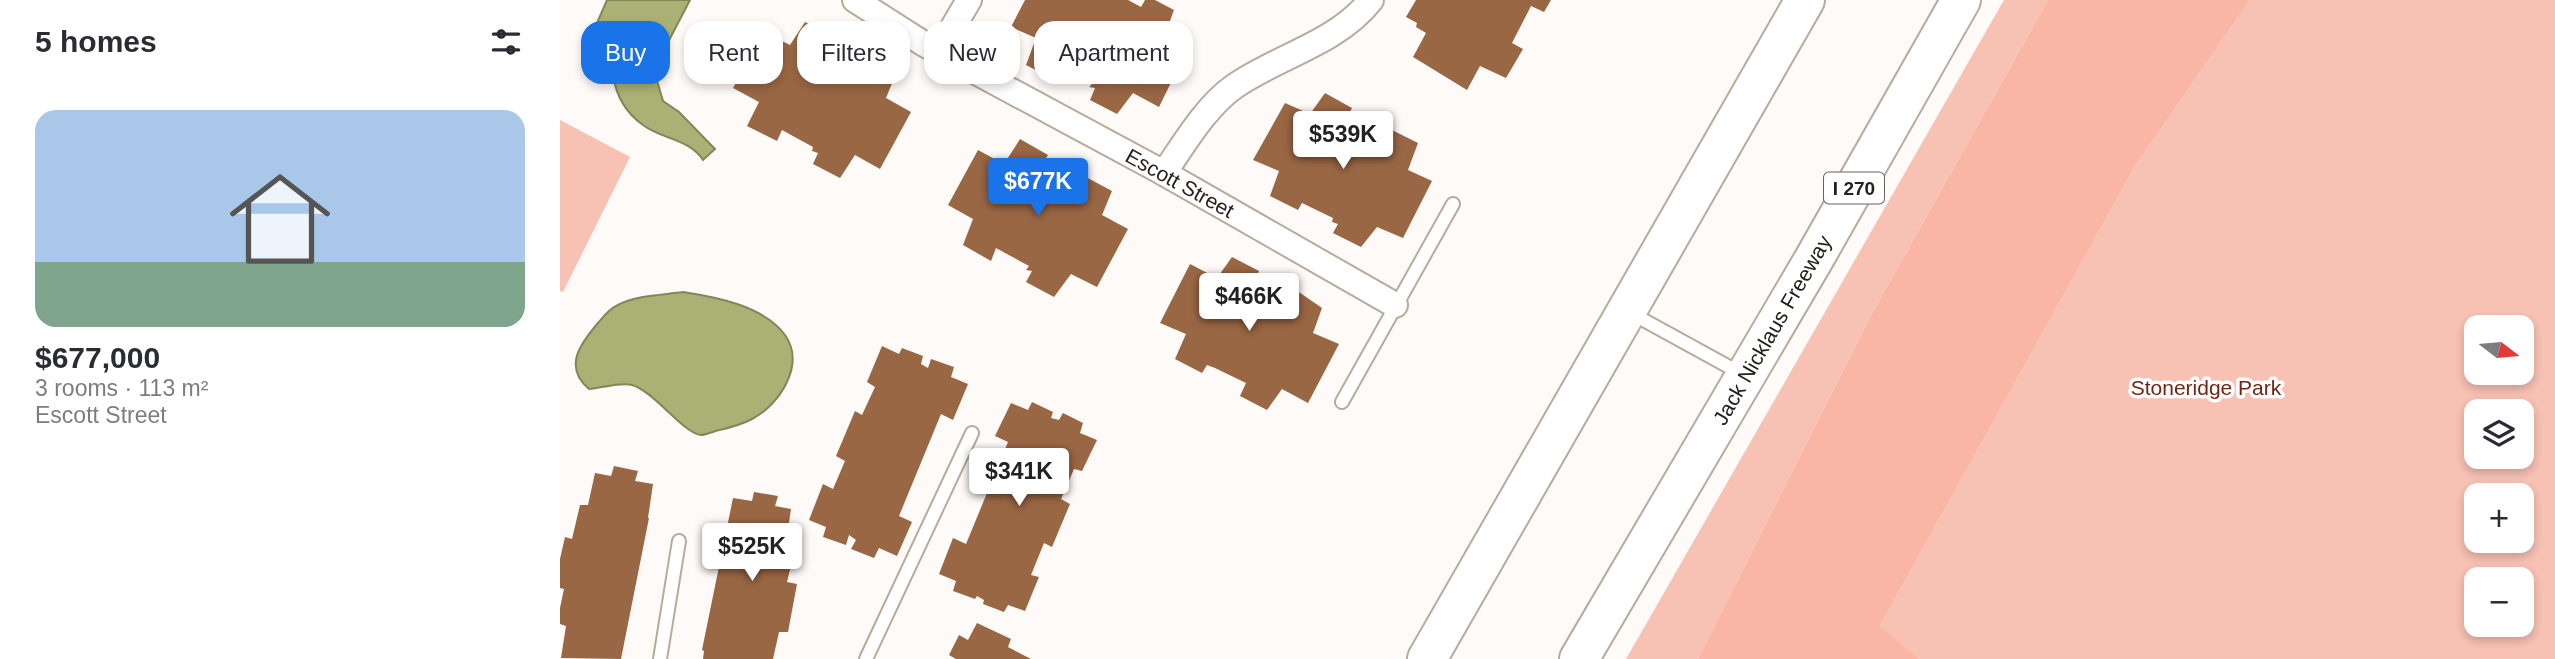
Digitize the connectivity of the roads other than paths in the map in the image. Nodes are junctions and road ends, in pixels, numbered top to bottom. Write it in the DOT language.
graph roads {
  1 [pos="855,0"];
  2 [pos="969,0"];
  3 [pos="1371,0"];
  4 [pos="1805,0"];
  5 [pos="1961,0"];
  6 [pos="957,21"];
  7 [pos="924,42"];
  8 [pos="1000,84"];
  9 [pos="1164,173"];
  10 [pos="1453,204"];
  11 [pos="1395,305"];
  12 [pos="1626,310"];
  13 [pos="1746,376"];
  14 [pos="1342,402"];
  15 [pos="972,433"];
  16 [pos="679,541"];
  17 [pos="660,659"];
  18 [pos="866,659"];
  19 [pos="1427,659"];
  20 [pos="1579,659"];
  1 -- 7 [label="street, Escott Street"];
  2 -- 6 [label="street"];
  3 -- 9 [label="street"];
  4 -- 12 [label="highway"];
  5 -- 13 [label="highway, Jack Nicklaus Freeway / I 270"];
  8 -- 9 [label="street, Escott Street"];
  9 -- 11 [label="street, Escott Street"];
  10 -- 11 [label="lane"];
  11 -- 14 [label="lane"];
  12 -- 13 [label="lane"];
  12 -- 19 [label="highway"];
  13 -- 20 [label="highway, Jack Nicklaus Freeway / I 270"];
  15 -- 18 [label="lane"];
  16 -- 17 [label="lane"];
}
